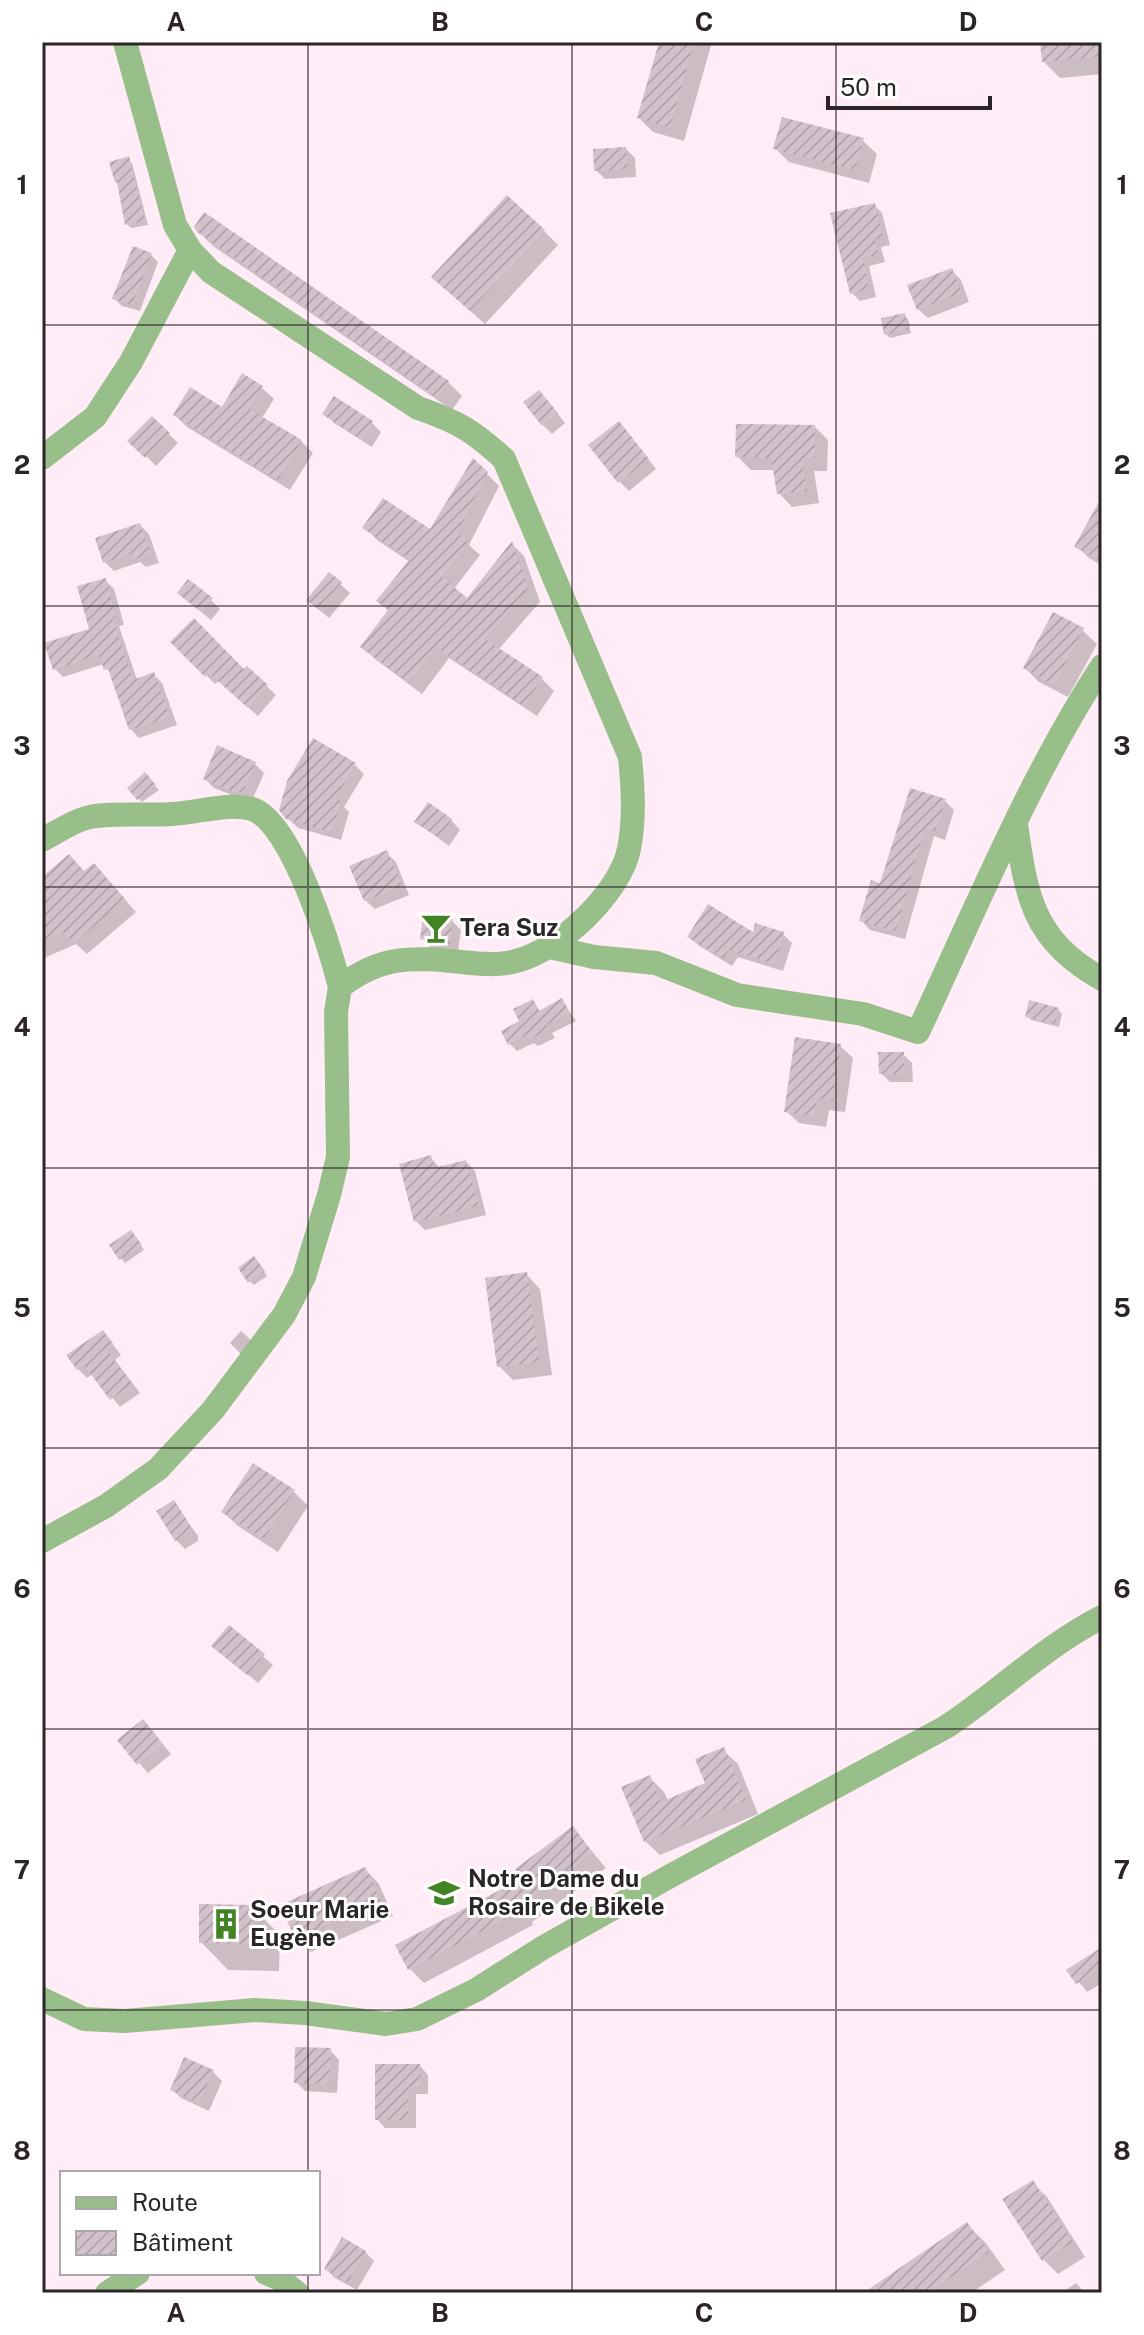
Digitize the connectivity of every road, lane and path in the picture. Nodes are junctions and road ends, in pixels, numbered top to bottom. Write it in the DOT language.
graph roads {
  1 [pos="125,42"];
  2 [pos="190,250"];
  3 [pos="42,458"];
  4 [pos="1102,666"];
  5 [pos="1016,824"];
  6 [pos="42,840"];
  7 [pos="550,947"];
  8 [pos="1102,979"];
  9 [pos="340,987"];
  10 [pos="42,1541"];
  11 [pos="1102,1617"];
  12 [pos="42,1999"];
  13 [pos="135,2275"];
  14 [pos="271,2275"];
  15 [pos="107,2293"];
  16 [pos="297,2293"];
  1 -- 2 [label="street"];
  2 -- 3 [label="street"];
  2 -- 7 [label="street"];
  4 -- 5 [label="street"];
  5 -- 7 [label="street"];
  5 -- 8 [label="street"];
  6 -- 9 [label="street"];
  7 -- 9 [label="street"];
  9 -- 10 [label="street"];
  11 -- 12 [label="street"];
  13 -- 15 [label="street"];
  14 -- 16 [label="street"];
}
